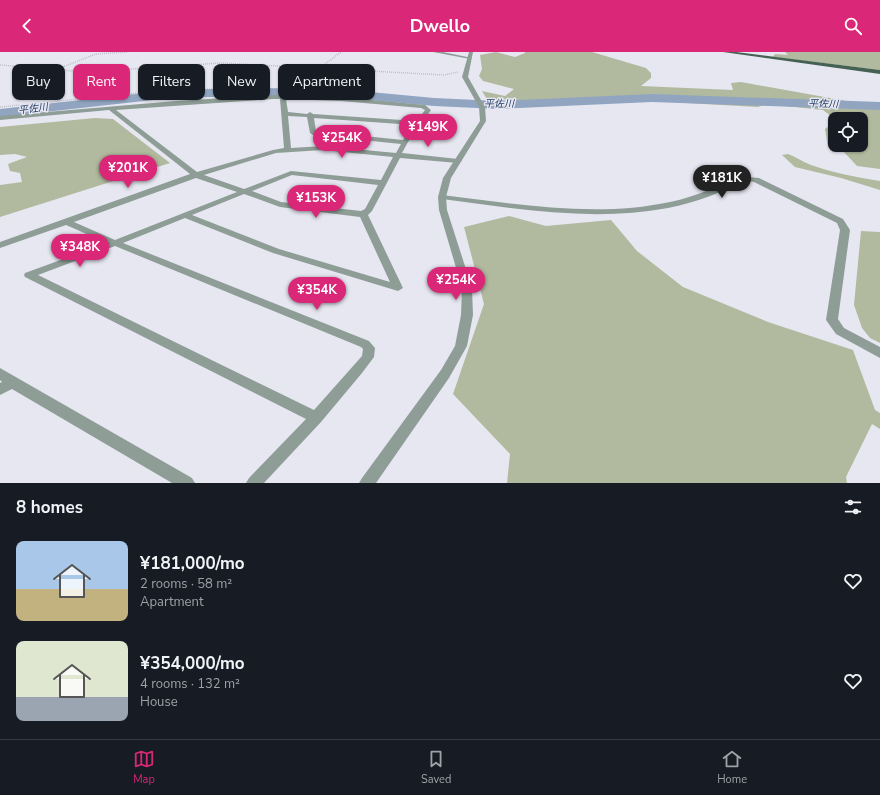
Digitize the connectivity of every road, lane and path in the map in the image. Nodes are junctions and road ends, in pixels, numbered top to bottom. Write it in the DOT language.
graph roads {
  1 [pos="127,52"];
  2 [pos="341,52"];
  3 [pos="435,52"];
  4 [pos="471,52"];
  5 [pos="725,52"];
  6 [pos="470,58"];
  7 [pos="326,64"];
  8 [pos="0,65"];
  9 [pos="278,65"];
  10 [pos="12,66"];
  11 [pos="65,66"];
  12 [pos="65,71"];
  13 [pos="375,71"];
  14 [pos="465,71"];
  15 [pos="880,72"];
  16 [pos="213,89"];
  17 [pos="278,97"];
  18 [pos="282,100"];
  19 [pos="353,100"];
  20 [pos="0,107"];
  21 [pos="111,109"];
  22 [pos="284,114"];
  23 [pos="310,114"];
  24 [pos="0,118"];
  25 [pos="419,123"];
  26 [pos="405,142"];
  27 [pos="288,148"];
  28 [pos="397,155"];
  29 [pos="458,161"];
  30 [pos="196,175"];
  31 [pos="383,183"];
  32 [pos="246,192"];
  33 [pos="442,197"];
  34 [pos="363,214"];
  35 [pos="184,215"];
  36 [pos="67,222"];
  37 [pos="116,243"];
  38 [pos="0,245"];
  39 [pos="880,353"];
  40 [pos="0,373"];
  41 [pos="6,386"];
  42 [pos="316,418"];
  43 [pos="187,483"];
  44 [pos="254,483"];
  45 [pos="367,483"];
  1 -- 11 [label="path"];
  2 -- 7 [label="path"];
  3 -- 6 [label="street"];
  4 -- 6 [label="street"];
  5 -- 15 [label="main road"];
  6 -- 14 [label="street"];
  8 -- 10 [label="path"];
  9 -- 12 [label="path"];
  13 -- 14 [label="path"];
  14 -- 29 [label="street"];
  16 -- 20 [label="path"];
  17 -- 21 [label="street"];
  18 -- 22 [label="street"];
  19 -- 25 [label="street"];
  21 -- 24 [label="street"];
  21 -- 30 [label="street"];
  22 -- 23 [label="street"];
  22 -- 27 [label="street"];
  23 -- 25 [label="street"];
  23 -- 26 [label="street"];
  25 -- 26 [label="street"];
  26 -- 28 [label="street"];
  27 -- 28 [label="street"];
  27 -- 30 [label="street"];
  28 -- 29 [label="street"];
  28 -- 31 [label="street"];
  29 -- 33 [label="street"];
  30 -- 32 [label="street"];
  30 -- 36 [label="street"];
  31 -- 32 [label="street"];
  31 -- 34 [label="street"];
  32 -- 34 [label="street"];
  32 -- 35 [label="street"];
  33 -- 39 [label="street"];
  33 -- 45 [label="street"];
  34 -- 35 [label="street"];
  35 -- 37 [label="street"];
  36 -- 37 [label="street"];
  36 -- 38 [label="street"];
  37 -- 42 [label="street"];
  37 -- 42 [label="street"];
  40 -- 41 [label="street"];
  41 -- 43 [label="street"];
  42 -- 44 [label="street"];
}
